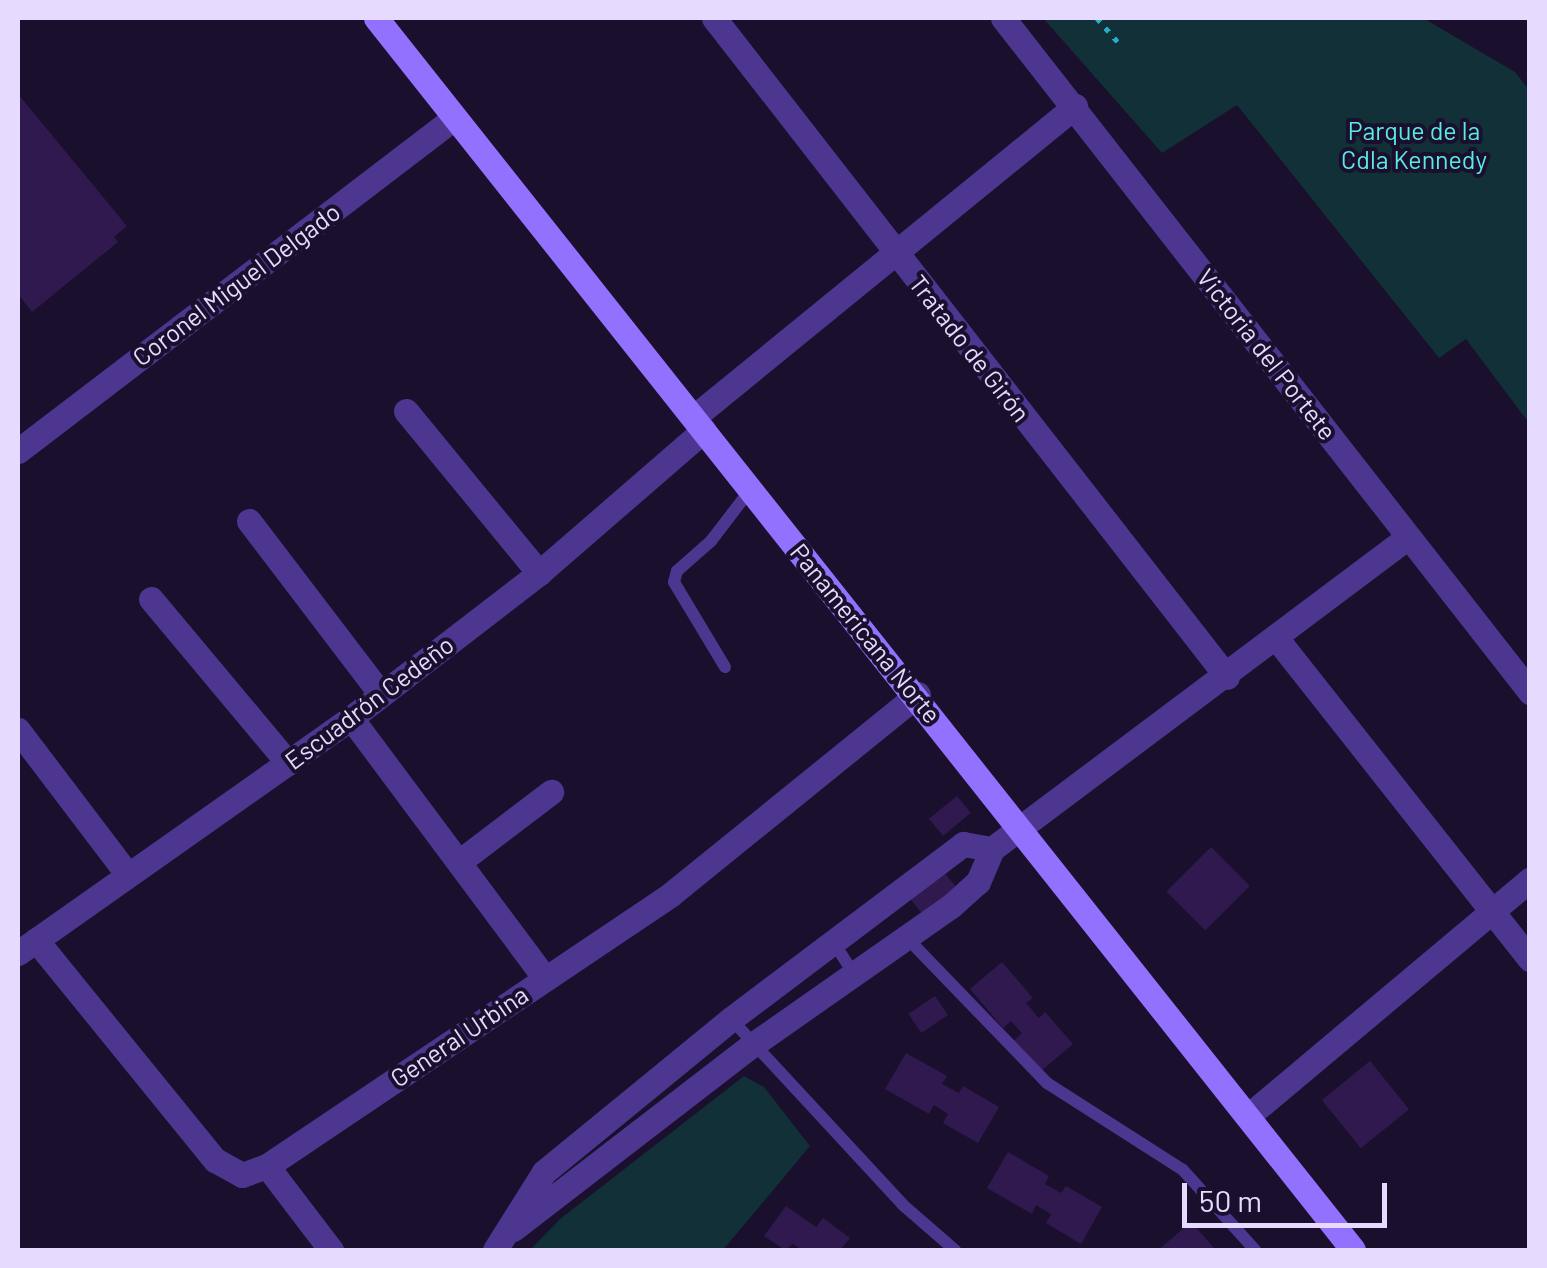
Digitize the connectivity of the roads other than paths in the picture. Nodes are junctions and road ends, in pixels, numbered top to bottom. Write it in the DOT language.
graph roads {
  1 [pos="376,18"];
  2 [pos="714,18"];
  3 [pos="1003,18"];
  4 [pos="1075,106"];
  5 [pos="454,118"];
  6 [pos="897,254"];
  7 [pos="406,411"];
  8 [pos="699,423"];
  9 [pos="18,451"];
  10 [pos="750,490"];
  11 [pos="249,521"];
  12 [pos="1408,537"];
  13 [pos="539,573"];
  14 [pos="151,599"];
  15 [pos="1277,639"];
  16 [pos="725,667"];
  17 [pos="1227,678"];
  18 [pos="1530,692"];
  19 [pos="381,694"];
  20 [pos="918,694"];
  21 [pos="351,718"];
  22 [pos="18,730"];
  23 [pos="288,764"];
  24 [pos="550,792"];
  25 [pos="1020,832"];
  26 [pos="992,849"];
  27 [pos="459,862"];
  28 [pos="125,871"];
  29 [pos="1530,879"];
  30 [pos="1491,910"];
  31 [pos="906,937"];
  32 [pos="832,940"];
  33 [pos="27,946"];
  34 [pos="1530,959"];
  35 [pos="854,974"];
  36 [pos="544,977"];
  37 [pos="731,1019"];
  38 [pos="751,1046"];
  39 [pos="1248,1116"];
  40 [pos="266,1166"];
  41 [pos="512,1229"];
  42 [pos="331,1250"];
  43 [pos="496,1250"];
  44 [pos="955,1250"];
  45 [pos="1255,1250"];
  46 [pos="1353,1250"];
  1 -- 5 [label="main road, Panamericana Norte"];
  2 -- 6 [label="street, Tratado de Girón"];
  3 -- 4 [label="street, Victoria del Portete"];
  4 -- 6 [label="street, Escuadrón Cedeño"];
  4 -- 12 [label="street, Victoria del Portete"];
  5 -- 8 [label="main road, Panamericana Norte"];
  5 -- 9 [label="street, Coronel Miguel Delgado"];
  6 -- 8 [label="street, Escuadrón Cedeño"];
  6 -- 17 [label="street, Tratado de Girón"];
  7 -- 13 [label="street"];
  8 -- 10 [label="main road, Panamericana Norte"];
  8 -- 13 [label="street, Escuadrón Cedeño"];
  10 -- 16 [label="lane"];
  10 -- 20 [label="main road, Panamericana Norte"];
  11 -- 19 [label="street"];
  12 -- 15 [label="street"];
  12 -- 18 [label="street, Victoria del Portete"];
  13 -- 19 [label="street, Escuadrón Cedeño"];
  14 -- 23 [label="street"];
  15 -- 17 [label="street"];
  15 -- 30 [label="street"];
  17 -- 25 [label="street"];
  19 -- 21 [label="street, Escuadrón Cedeño"];
  20 -- 25 [label="main road, Panamericana Norte"];
  20 -- 36 [label="street, General Urbina"];
  21 -- 23 [label="street, Escuadrón Cedeño"];
  21 -- 27 [label="street"];
  22 -- 28 [label="street"];
  23 -- 28 [label="street, Escuadrón Cedeño"];
  24 -- 27 [label="street"];
  25 -- 26 [label="street"];
  25 -- 39 [label="main road, Panamericana Norte"];
  26 -- 31 [label="street"];
  26 -- 32 [label="street"];
  27 -- 36 [label="street"];
  28 -- 33 [label="street, Escuadrón Cedeño"];
  29 -- 30 [label="street"];
  30 -- 34 [label="street"];
  30 -- 39 [label="street"];
  31 -- 35 [label="street"];
  31 -- 45 [label="lane"];
  32 -- 35 [label="lane"];
  32 -- 37 [label="street"];
  33 -- 40 [label="street"];
  35 -- 38 [label="street"];
  36 -- 40 [label="street, General Urbina"];
  37 -- 38 [label="lane"];
  37 -- 41 [label="street"];
  38 -- 41 [label="street"];
  38 -- 44 [label="lane"];
  39 -- 46 [label="main road, Panamericana Norte"];
  40 -- 42 [label="street"];
  41 -- 43 [label="street"];
}
